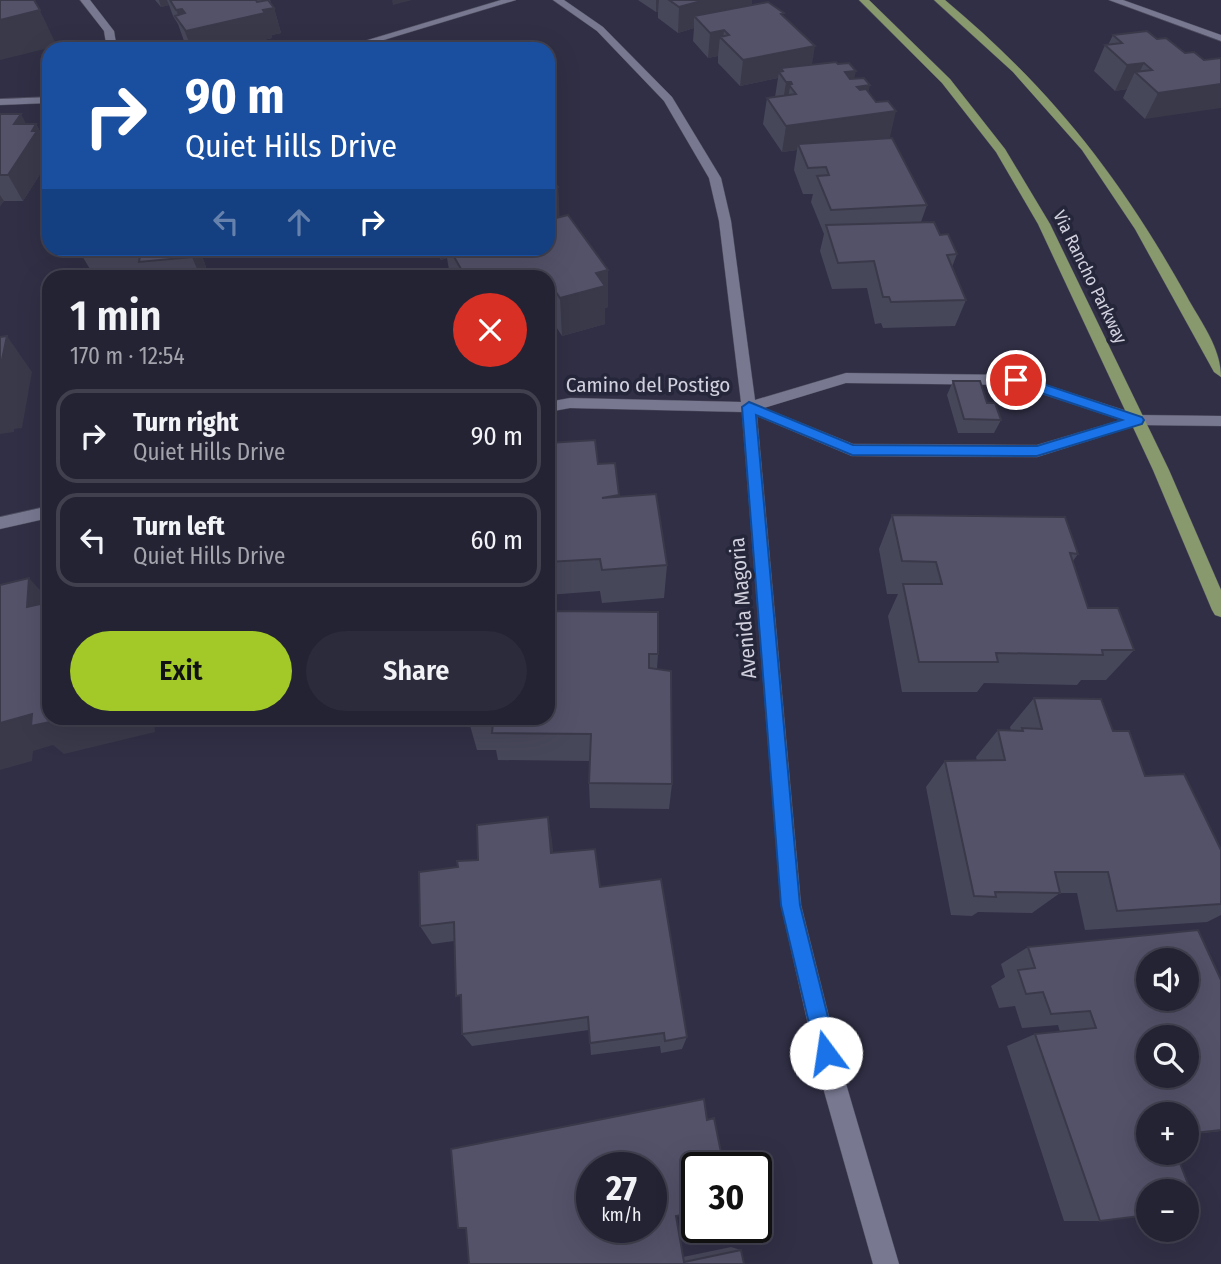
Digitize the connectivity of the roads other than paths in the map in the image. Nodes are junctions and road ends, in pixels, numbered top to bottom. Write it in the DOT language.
graph roads {
  1 [pos="85,0"];
  2 [pos="511,0"];
  3 [pos="558,0"];
  4 [pos="864,0"];
  5 [pos="939,0"];
  6 [pos="1115,0"];
  7 [pos="1221,38"];
  8 [pos="111,42"];
  9 [pos="367,42"];
  10 [pos="42,100"];
  11 [pos="0,102"];
  12 [pos="1221,372"];
  13 [pos="555,406"];
  14 [pos="749,407"];
  15 [pos="1138,420"];
  16 [pos="1221,421"];
  17 [pos="42,514"];
  18 [pos="0,523"];
  19 [pos="1221,610"];
  20 [pos="886,1264"];
  1 -- 8 [label="street"];
  2 -- 9 [label="street"];
  3 -- 14 [label="street, Avenida Magoria"];
  4 -- 15 [label="main road, Via Rancho Parkway"];
  5 -- 12 [label="main road"];
  6 -- 7 [label="street"];
  10 -- 11 [label="street"];
  13 -- 14 [label="street, Camino del Postigo"];
  14 -- 15 [label="street"];
  14 -- 15 [label="street"];
  14 -- 20 [label="street, Avenida Magoria"];
  15 -- 16 [label="street"];
  15 -- 19 [label="main road, Via Rancho Parkway"];
  17 -- 18 [label="street"];
}
